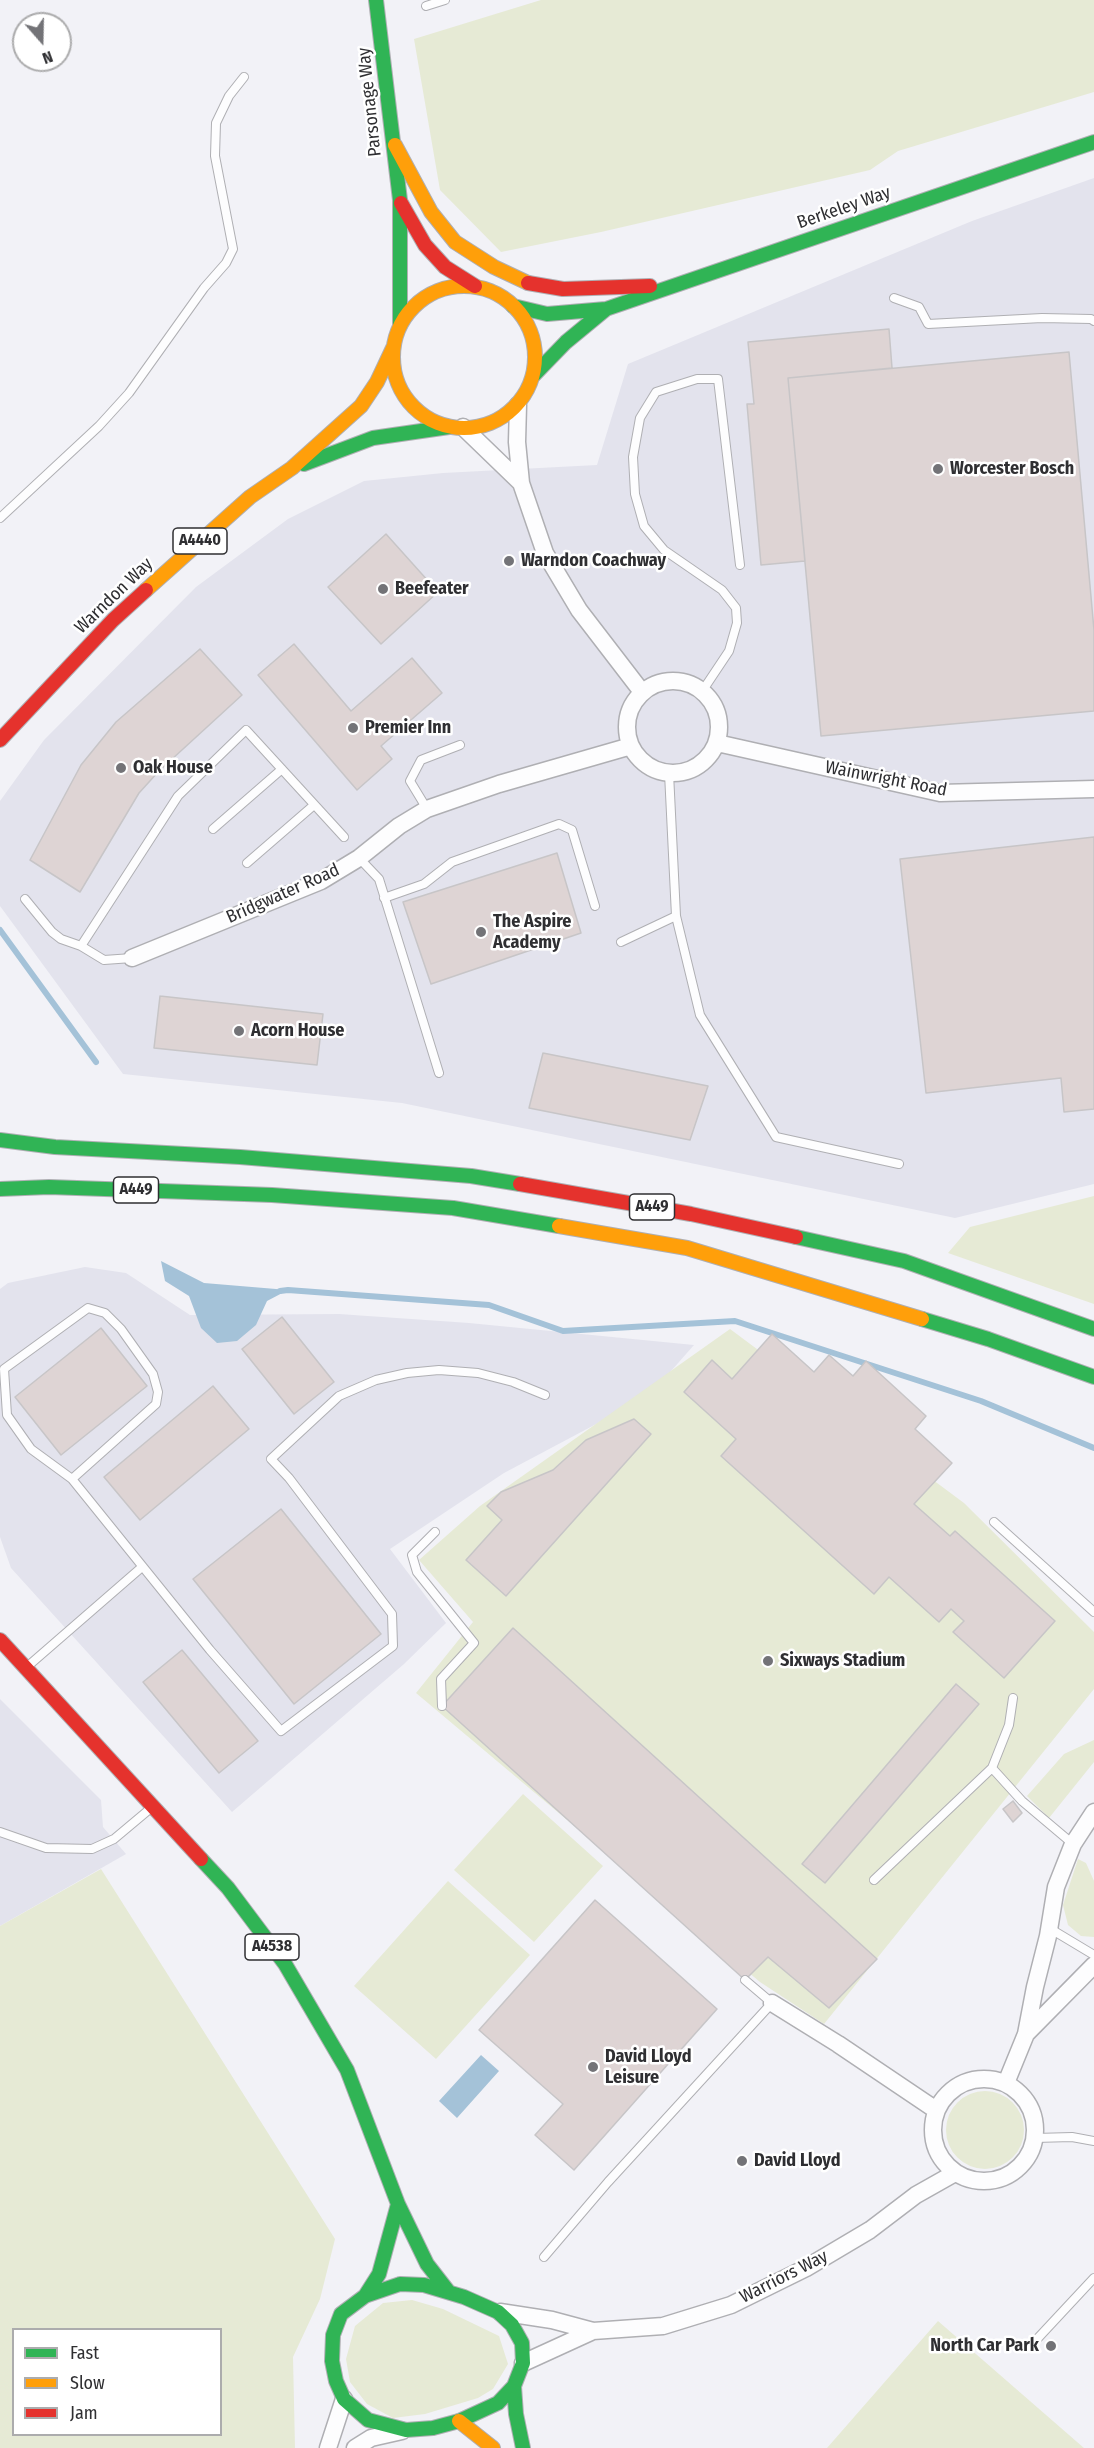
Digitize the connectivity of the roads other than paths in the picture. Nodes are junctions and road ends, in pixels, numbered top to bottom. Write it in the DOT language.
graph roads {
  1 [pos="376,0"];
  2 [pos="445,0"];
  3 [pos="426,6"];
  4 [pos="244,77"];
  5 [pos="392,138"];
  6 [pos="1094,142"];
  7 [pos="400,200"];
  8 [pos="673,285"];
  9 [pos="475,286"];
  10 [pos="894,298"];
  11 [pos="513,306"];
  12 [pos="606,309"];
  13 [pos="1094,321"];
  14 [pos="400,325"];
  15 [pos="393,348"];
  16 [pos="534,375"];
  17 [pos="518,405"];
  18 [pos="456,427"];
  19 [pos="292,468"];
  20 [pos="521,483"];
  21 [pos="0,518"];
  22 [pos="740,565"];
  23 [pos="703,690"];
  24 [pos="642,692"];
  25 [pos="0,740"];
  26 [pos="717,743"];
  27 [pos="460,745"];
  28 [pos="631,746"];
  29 [pos="282,769"];
  30 [pos="669,773"];
  31 [pos="1094,789"];
  32 [pos="314,805"];
  33 [pos="427,809"];
  34 [pos="213,829"];
  35 [pos="344,837"];
  36 [pos="359,858"];
  37 [pos="247,863"];
  38 [pos="384,897"];
  39 [pos="25,899"];
  40 [pos="595,906"];
  41 [pos="676,916"];
  42 [pos="621,942"];
  43 [pos="81,946"];
  44 [pos="132,958"];
  45 [pos="439,1073"];
  46 [pos="0,1140"];
  47 [pos="899,1164"];
  48 [pos="0,1189"];
  49 [pos="1094,1329"];
  50 [pos="1094,1377"];
  51 [pos="545,1395"];
  52 [pos="72,1479"];
  53 [pos="994,1522"];
  54 [pos="435,1532"];
  55 [pos="142,1567"];
  56 [pos="1094,1612"];
  57 [pos="0,1640"];
  58 [pos="26,1668"];
  59 [pos="1013,1698"];
  60 [pos="442,1706"];
  61 [pos="992,1768"];
  62 [pos="154,1806"];
  63 [pos="1094,1812"];
  64 [pos="1,1832"];
  65 [pos="1073,1844"];
  66 [pos="874,1880"];
  67 [pos="1049,1928"];
  68 [pos="1094,1955"];
  69 [pos="1094,1965"];
  70 [pos="745,1980"];
  71 [pos="772,2003"];
  72 [pos="1026,2034"];
  73 [pos="1006,2083"];
  74 [pos="936,2110"];
  75 [pos="1035,2138"];
  76 [pos="1094,2141"];
  77 [pos="955,2173"];
  78 [pos="398,2204"];
  79 [pos="544,2257"];
  80 [pos="1094,2278"];
  81 [pos="448,2291"];
  82 [pos="365,2296"];
  83 [pos="498,2312"];
  84 [pos="593,2331"];
  85 [pos="1038,2338"];
  86 [pos="523,2363"];
  87 [pos="514,2386"];
  88 [pos="344,2399"];
  89 [pos="459,2421"];
  90 [pos="406,2430"];
  91 [pos="328,2448"];
  92 [pos="355,2448"];
  93 [pos="494,2448"];
  94 [pos="523,2448"];
  1 -- 5 [label="main road, Parsonage Way"];
  2 -- 3 [label="lane"];
  4 -- 21 [label="lane"];
  5 -- 7 [label="main road, Parsonage Way"];
  5 -- 8 [label="main road"];
  6 -- 8 [label="main road, Berkeley Way"];
  7 -- 9 [label="main road, Parsonage Way"];
  7 -- 14 [label="main road, Parsonage Way"];
  8 -- 12 [label="main road, Berkeley Way"];
  9 -- 11 [label="main road"];
  9 -- 14 [label="main road"];
  10 -- 13 [label="lane"];
  11 -- 12 [label="main road, Berkeley Way"];
  11 -- 16 [label="main road"];
  12 -- 16 [label="main road, Berkeley Way"];
  14 -- 15 [label="main road"];
  15 -- 18 [label="main road"];
  15 -- 19 [label="main road, Warndon Way / A4440"];
  16 -- 17 [label="main road"];
  17 -- 18 [label="main road"];
  17 -- 20 [label="street"];
  18 -- 19 [label="main road, Warndon Way / A4440"];
  18 -- 20 [label="street"];
  19 -- 25 [label="main road, Warndon Way / A4440"];
  20 -- 24 [label="street"];
  22 -- 23 [label="lane"];
  23 -- 24 [label="street"];
  23 -- 26 [label="street"];
  24 -- 28 [label="street"];
  26 -- 30 [label="street"];
  26 -- 31 [label="street, Wainwright Road"];
  27 -- 33 [label="lane"];
  28 -- 30 [label="street"];
  28 -- 33 [label="street, Bridgwater Road"];
  29 -- 32 [label="lane"];
  29 -- 34 [label="lane"];
  29 -- 43 [label="lane"];
  30 -- 41 [label="lane"];
  32 -- 35 [label="lane"];
  32 -- 37 [label="lane"];
  33 -- 36 [label="street, Bridgwater Road"];
  36 -- 38 [label="lane"];
  36 -- 44 [label="street, Bridgwater Road"];
  38 -- 40 [label="lane"];
  38 -- 45 [label="lane"];
  39 -- 43 [label="lane"];
  41 -- 42 [label="lane"];
  41 -- 47 [label="lane"];
  43 -- 44 [label="lane"];
  46 -- 49 [label="main road, A449"];
  48 -- 50 [label="main road, A449"];
  51 -- 55 [label="lane"];
  52 -- 52 [label="lane"];
  52 -- 55 [label="lane"];
  53 -- 56 [label="lane"];
  54 -- 60 [label="lane"];
  55 -- 58 [label="lane"];
  57 -- 58 [label="main road, A4538"];
  58 -- 62 [label="main road, A4538"];
  59 -- 61 [label="lane"];
  61 -- 65 [label="lane"];
  61 -- 66 [label="lane"];
  62 -- 64 [label="lane"];
  62 -- 78 [label="main road, A4538"];
  63 -- 65 [label="street"];
  65 -- 67 [label="street"];
  67 -- 68 [label="lane"];
  67 -- 72 [label="street"];
  69 -- 72 [label="street"];
  70 -- 71 [label="lane"];
  71 -- 74 [label="street"];
  71 -- 79 [label="lane"];
  72 -- 73 [label="street"];
  73 -- 74 [label="street"];
  73 -- 75 [label="street"];
  74 -- 77 [label="street"];
  75 -- 76 [label="lane"];
  75 -- 77 [label="street"];
  77 -- 84 [label="street, Warriors Way"];
  78 -- 81 [label="main road, A4538"];
  78 -- 82 [label="main road"];
  80 -- 85 [label="lane"];
  81 -- 82 [label="main road"];
  81 -- 83 [label="main road"];
  82 -- 88 [label="main road"];
  83 -- 84 [label="street, Warriors Way"];
  83 -- 86 [label="main road"];
  84 -- 86 [label="street, Warriors Way"];
  86 -- 87 [label="main road"];
  87 -- 89 [label="main road"];
  87 -- 94 [label="main road"];
  88 -- 90 [label="main road"];
  88 -- 91 [label="street"];
  89 -- 90 [label="main road"];
  89 -- 93 [label="main road"];
  90 -- 92 [label="street"];
}
